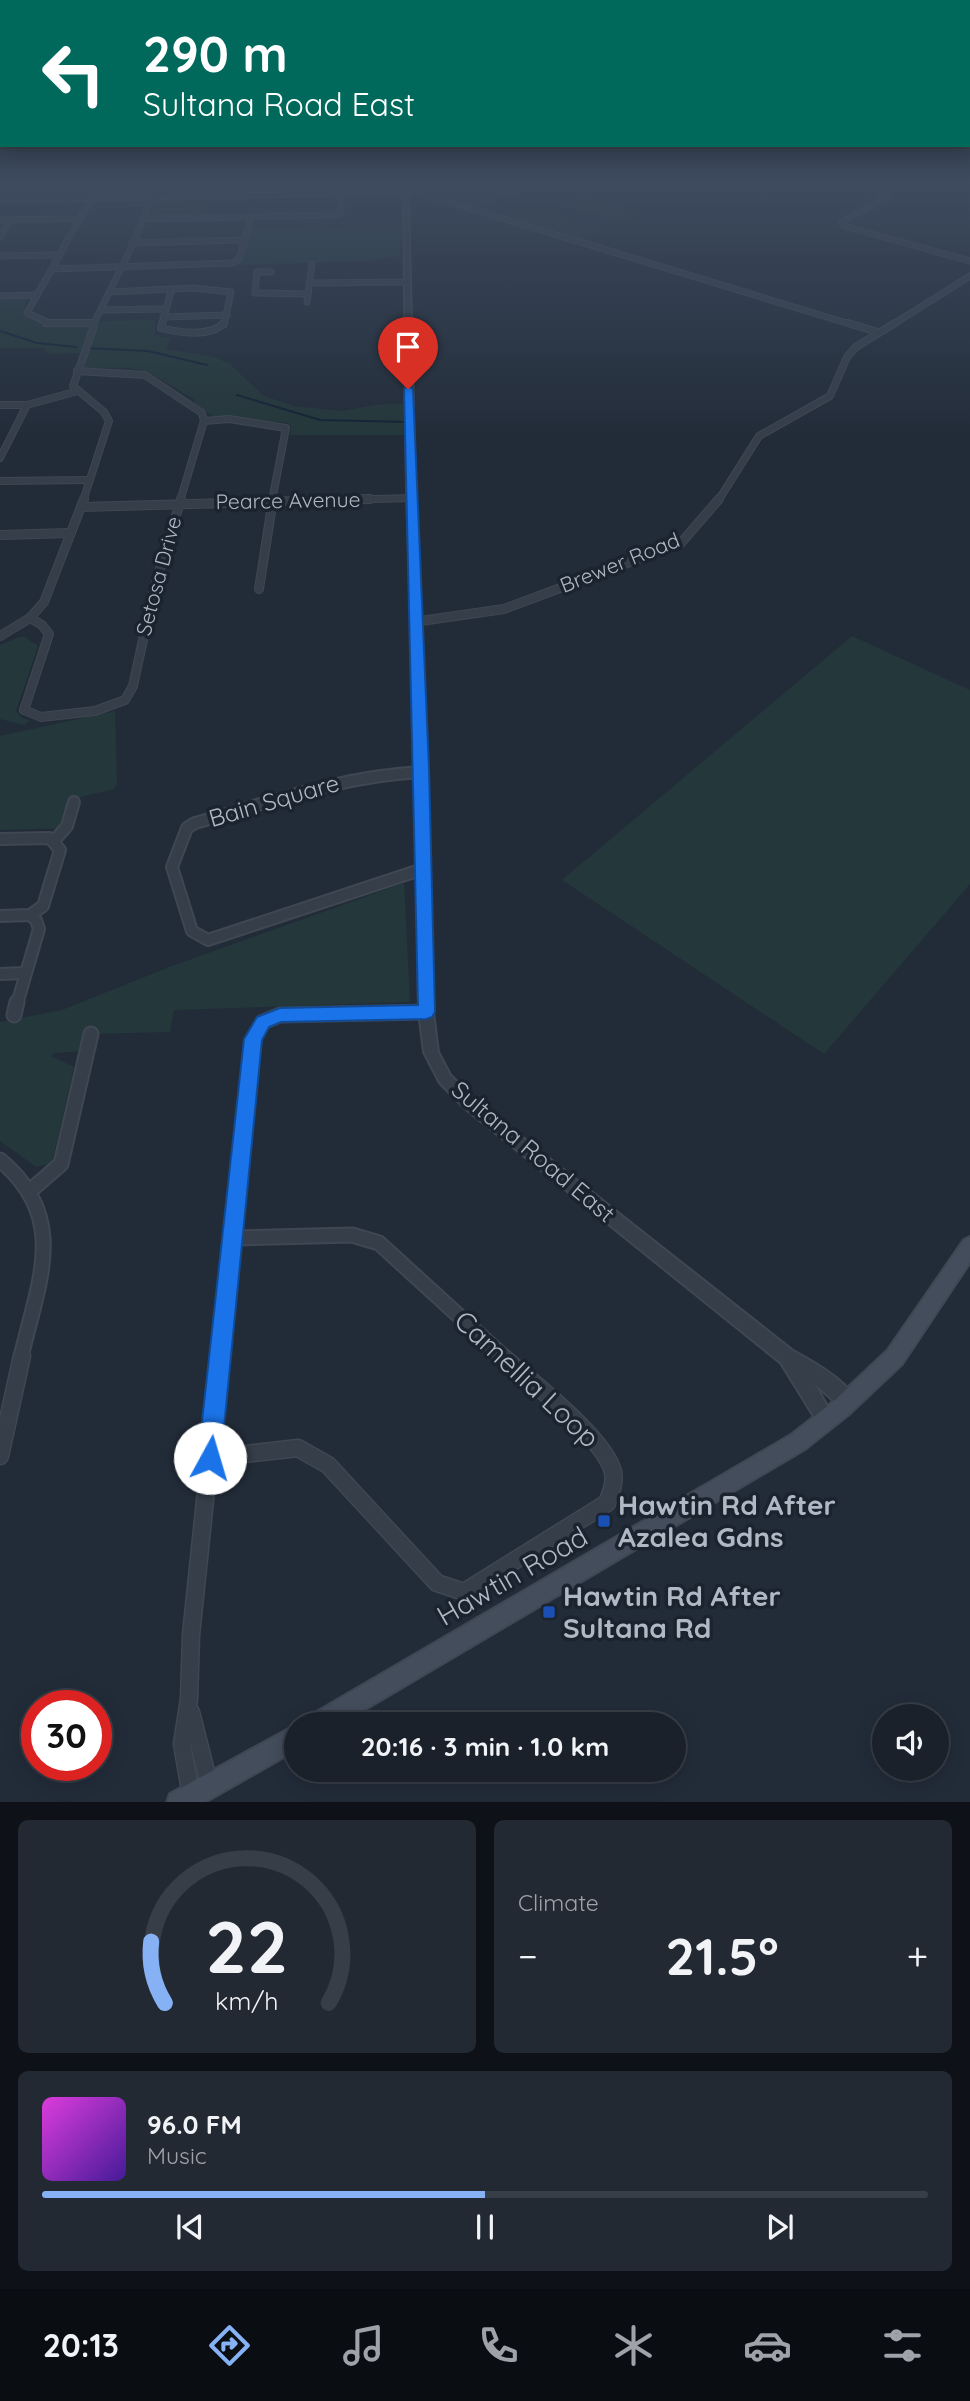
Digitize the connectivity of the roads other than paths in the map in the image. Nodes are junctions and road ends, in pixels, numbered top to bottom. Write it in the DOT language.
graph roads {
  1 [pos="114,268"];
  2 [pos="120,268"];
  3 [pos="312,268"];
  4 [pos="408,268"];
  5 [pos="668,268"];
  6 [pos="52,269"];
  7 [pos="244,272"];
  8 [pos="257,272"];
  9 [pos="271,272"];
  10 [pos="970,276"];
  11 [pos="408,282"];
  12 [pos="310,283"];
  13 [pos="171,291"];
  14 [pos="110,292"];
  15 [pos="308,294"];
  16 [pos="37,295"];
  17 [pos="0,296"];
  18 [pos="307,302"];
  19 [pos="165,309"];
  20 [pos="103,310"];
  21 [pos="227,315"];
  22 [pos="163,317"];
  23 [pos="93,323"];
  24 [pos="878,332"];
  25 [pos="77,371"];
  26 [pos="78,391"];
  27 [pos="0,405"];
  28 [pos="23,405"];
  29 [pos="204,421"];
  30 [pos="0,458"];
  31 [pos="90,480"];
  32 [pos="0,481"];
  33 [pos="411,498"];
  34 [pos="272,502"];
  35 [pos="178,504"];
  36 [pos="81,507"];
  37 [pos="71,533"];
  38 [pos="0,535"];
  39 [pos="260,589"];
  40 [pos="27,620"];
  41 [pos="414,622"];
  42 [pos="0,636"];
  43 [pos="421,772"];
  44 [pos="74,802"];
  45 [pos="0,839"];
  46 [pos="54,841"];
  47 [pos="423,869"];
  48 [pos="30,915"];
  49 [pos="0,916"];
  50 [pos="24,973"];
  51 [pos="0,974"];
  52 [pos="426,1012"];
  53 [pos="14,1015"];
  54 [pos="91,1034"];
  55 [pos="0,1160"];
  56 [pos="31,1190"];
  57 [pos="232,1238"];
  58 [pos="970,1246"];
  59 [pos="787,1357"];
  60 [pos="848,1402"];
  61 [pos="826,1420"];
  62 [pos="0,1456"];
  63 [pos="210,1458"];
  64 [pos="338,1712"];
  65 [pos="284,1744"];
  66 [pos="194,1795"];
  1 -- 6 [label="street"];
  2 -- 14 [label="street"];
  3 -- 12 [label="street"];
  4 -- 11 [label="street, Sultana Road East"];
  5 -- 24 [label="street"];
  6 -- 16 [label="street"];
  7 -- 8 [label="street"];
  8 -- 9 [label="street"];
  8 -- 15 [label="street"];
  10 -- 24 [label="street, Brewer Road"];
  11 -- 12 [label="street"];
  11 -- 33 [label="street, Sultana Road East"];
  12 -- 15 [label="street"];
  13 -- 14 [label="street"];
  13 -- 19 [label="street"];
  13 -- 21 [label="street"];
  14 -- 20 [label="street"];
  15 -- 18 [label="street"];
  16 -- 17 [label="street"];
  16 -- 23 [label="street"];
  19 -- 20 [label="street"];
  19 -- 22 [label="street"];
  20 -- 23 [label="street"];
  21 -- 22 [label="street"];
  21 -- 22 [label="street"];
  23 -- 25 [label="street"];
  24 -- 41 [label="street, Brewer Road"];
  25 -- 26 [label="street"];
  25 -- 29 [label="street"];
  26 -- 28 [label="street"];
  26 -- 31 [label="street"];
  27 -- 28 [label="street"];
  28 -- 30 [label="street"];
  29 -- 34 [label="street"];
  29 -- 35 [label="street, Setosa Drive"];
  31 -- 32 [label="street"];
  31 -- 36 [label="street"];
  33 -- 34 [label="street, Pearce Avenue"];
  33 -- 41 [label="street, Sultana Road East"];
  34 -- 35 [label="street, Pearce Avenue"];
  34 -- 39 [label="street"];
  35 -- 36 [label="street, Pearce Avenue"];
  35 -- 40 [label="street, Setosa Drive"];
  36 -- 37 [label="street"];
  37 -- 38 [label="street"];
  37 -- 40 [label="street"];
  40 -- 42 [label="street"];
  41 -- 43 [label="street, Sultana Road East"];
  43 -- 47 [label="street, Sultana Road East"];
  43 -- 47 [label="street, Bain Square"];
  44 -- 46 [label="street"];
  45 -- 46 [label="street"];
  46 -- 48 [label="street"];
  47 -- 52 [label="street, Sultana Road East"];
  48 -- 49 [label="street"];
  48 -- 50 [label="street"];
  50 -- 51 [label="street"];
  50 -- 53 [label="street"];
  52 -- 57 [label="street"];
  52 -- 59 [label="street, Sultana Road East"];
  54 -- 56 [label="street"];
  55 -- 56 [label="street"];
  56 -- 62 [label="street"];
  57 -- 63 [label="street"];
  57 -- 63 [label="street, Camellia Loop"];
  58 -- 60 [label="main road, Hawtin Road"];
  59 -- 60 [label="street, Sultana Road East"];
  59 -- 61 [label="street, Sultana Road East"];
  60 -- 61 [label="main road, Hawtin Road"];
  61 -- 64 [label="main road, Hawtin Road"];
  63 -- 66 [label="street"];
  65 -- 66 [label="main road"];
}
